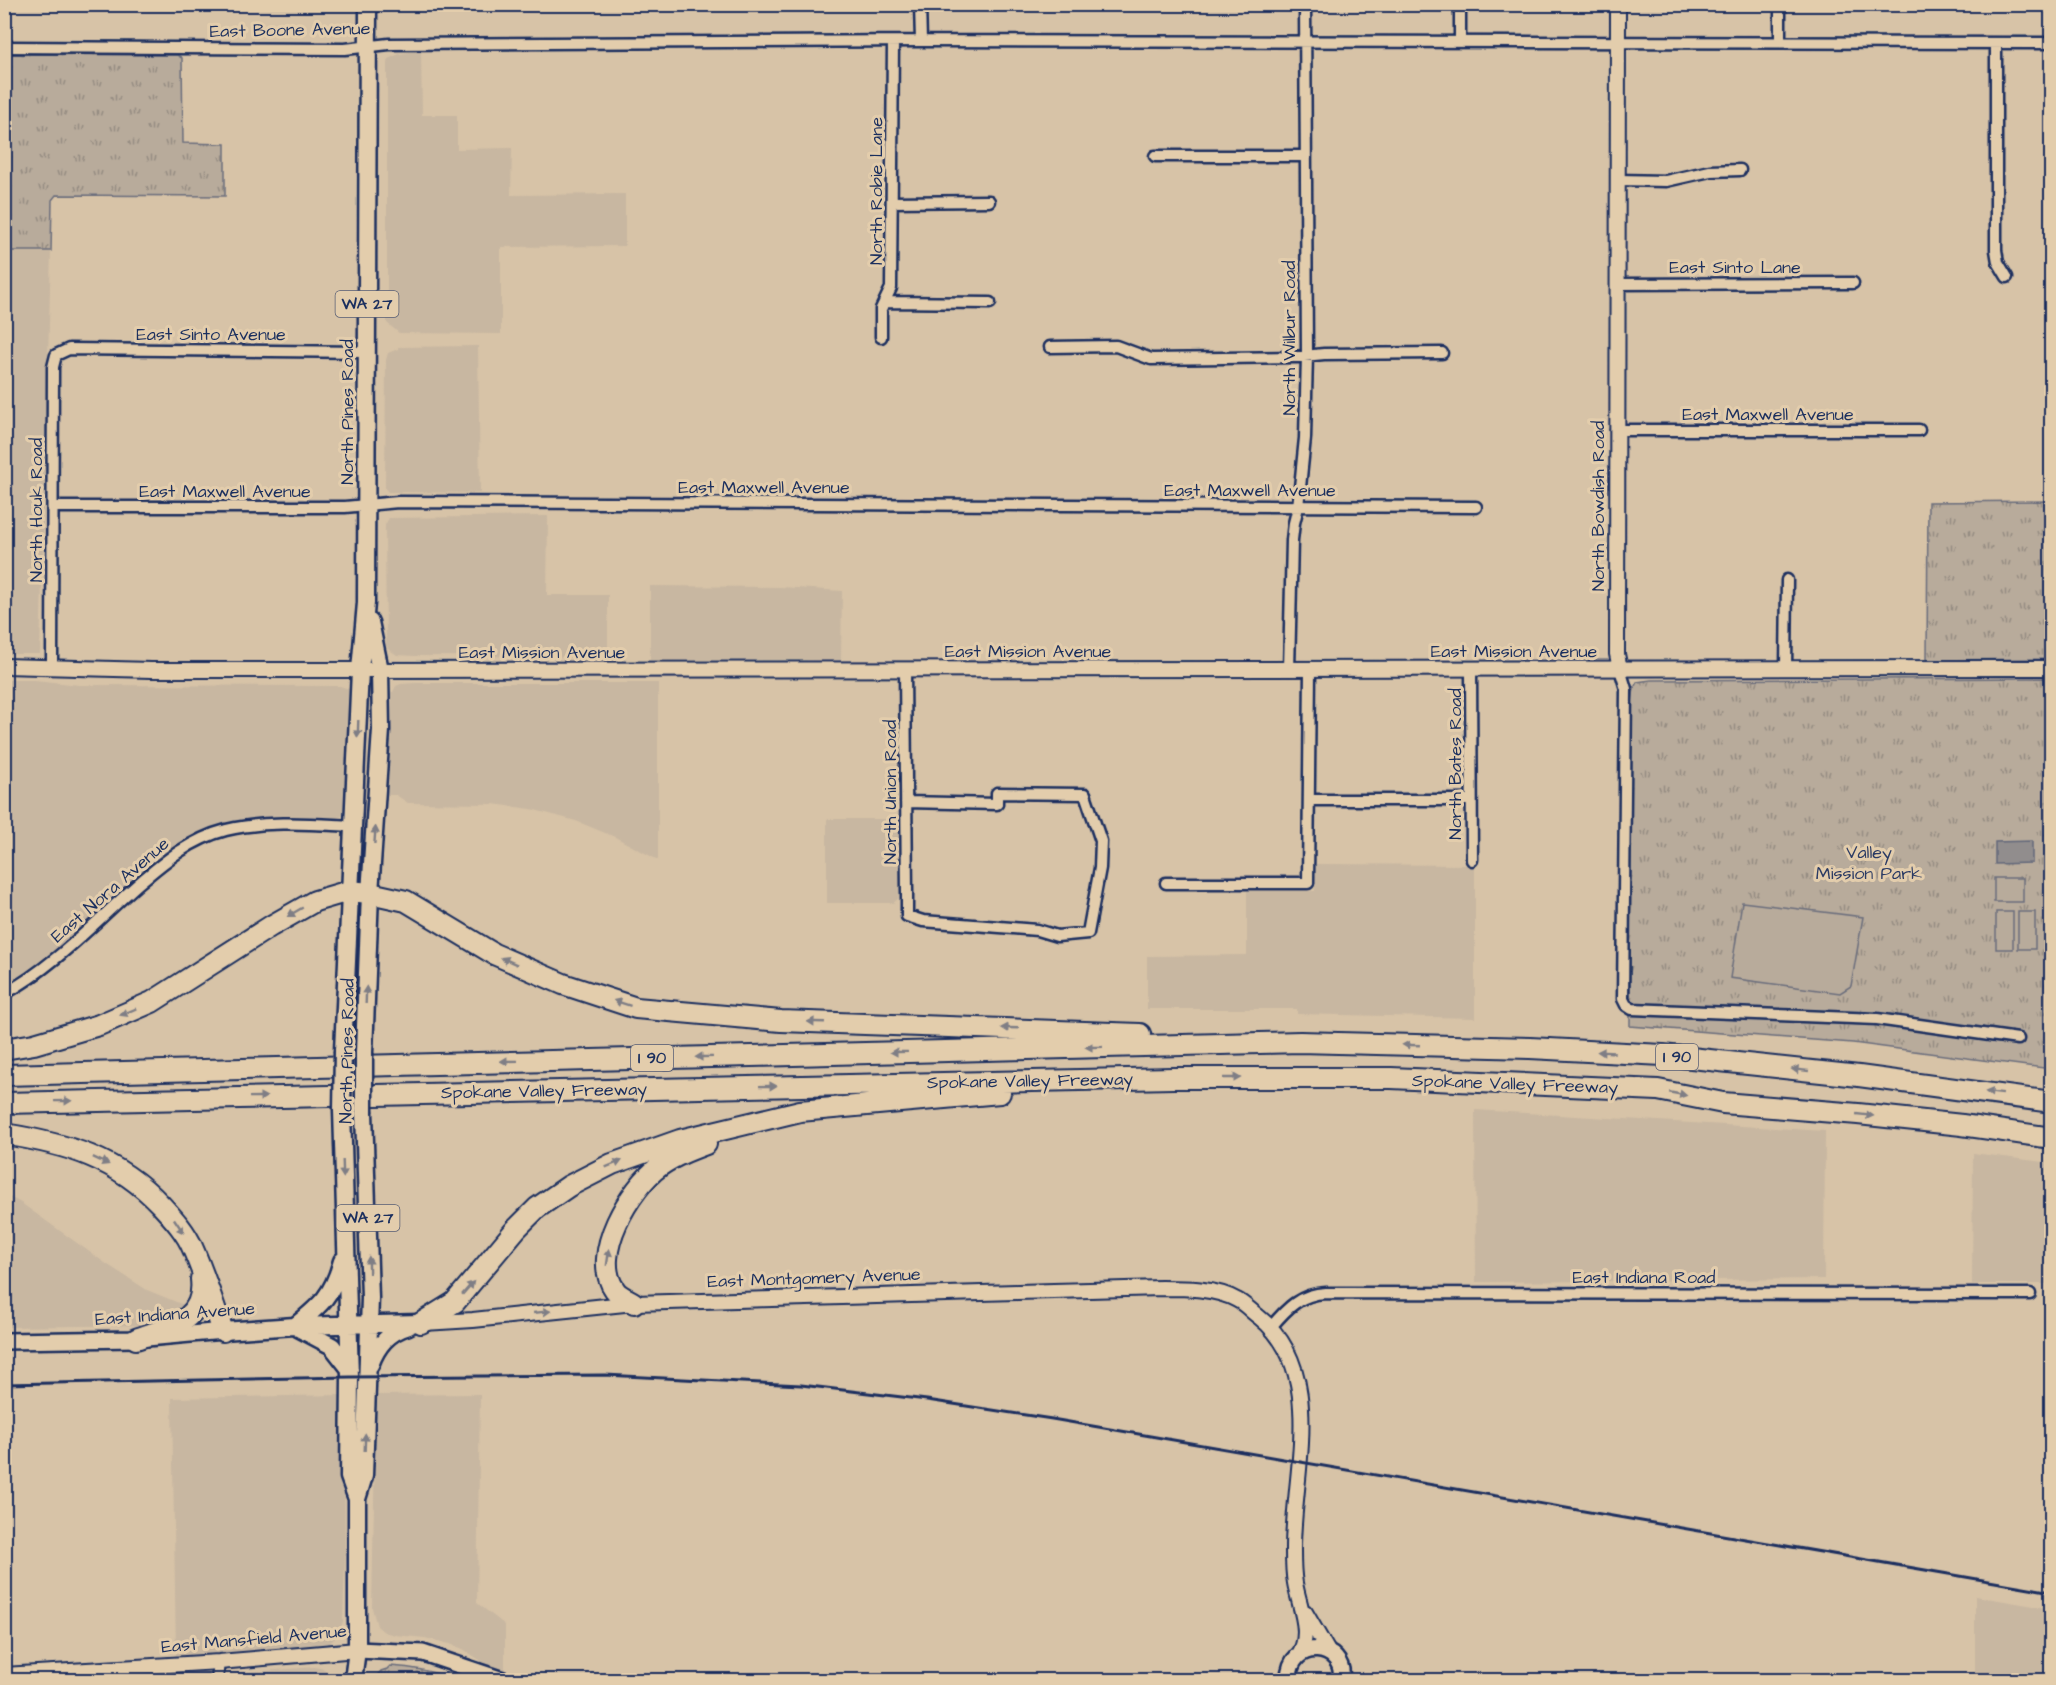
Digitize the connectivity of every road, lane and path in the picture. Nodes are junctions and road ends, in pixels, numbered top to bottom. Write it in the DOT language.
graph roads {
  1 [pos="368,4"];
  2 [pos="921,4"];
  3 [pos="1305,4"];
  4 [pos="1460,4"];
  5 [pos="1618,4"];
  6 [pos="1780,4"];
  7 [pos="893,42"];
  8 [pos="921,42"];
  9 [pos="1305,42"];
  10 [pos="1460,42"];
  11 [pos="1618,42"];
  12 [pos="1780,42"];
  13 [pos="1996,43"];
  14 [pos="2052,43"];
  15 [pos="4,47"];
  16 [pos="367,47"];
  17 [pos="1155,156"];
  18 [pos="1306,156"];
  19 [pos="1740,170"];
  20 [pos="1618,180"];
  21 [pos="989,201"];
  22 [pos="892,202"];
  23 [pos="2007,277"];
  24 [pos="1853,282"];
  25 [pos="1617,284"];
  26 [pos="885,302"];
  27 [pos="990,303"];
  28 [pos="881,338"];
  29 [pos="1050,347"];
  30 [pos="367,352"];
  31 [pos="1442,353"];
  32 [pos="57,355"];
  33 [pos="1307,355"];
  34 [pos="1616,430"];
  35 [pos="1919,430"];
  36 [pos="366,505"];
  37 [pos="53,507"];
  38 [pos="1298,507"];
  39 [pos="1476,507"];
  40 [pos="1787,580"];
  41 [pos="366,603"];
  42 [pos="4,666"];
  43 [pos="52,667"];
  44 [pos="2052,668"];
  45 [pos="905,669"];
  46 [pos="1471,669"];
  47 [pos="1620,669"];
  48 [pos="1786,669"];
  49 [pos="360,670"];
  50 [pos="380,670"];
  51 [pos="1289,670"];
  52 [pos="1310,670"];
  53 [pos="1309,800"];
  54 [pos="1471,800"];
  55 [pos="906,802"];
  56 [pos="354,826"];
  57 [pos="1472,860"];
  58 [pos="1166,884"];
  59 [pos="350,891"];
  60 [pos="370,893"];
  61 [pos="4,994"];
  62 [pos="2018,1040"];
  63 [pos="1300,1042"];
  64 [pos="4,1049"];
  65 [pos="4,1075"];
  66 [pos="1173,1078"];
  67 [pos="2052,1102"];
  68 [pos="4,1103"];
  69 [pos="800,1111"];
  70 [pos="4,1134"];
  71 [pos="2052,1138"];
  72 [pos="346,1246"];
  73 [pos="199,1264"];
  74 [pos="2030,1294"];
  75 [pos="634,1303"];
  76 [pos="369,1323"];
  77 [pos="422,1323"];
  78 [pos="349,1324"];
  79 [pos="295,1326"];
  80 [pos="1271,1327"];
  81 [pos="223,1332"];
  82 [pos="136,1339"];
  83 [pos="4,1341"];
  84 [pos="350,1369"];
  85 [pos="367,1373"];
  86 [pos="357,1499"];
  87 [pos="1302,1608"];
  88 [pos="357,1650"];
  89 [pos="1329,1653"];
  90 [pos="1297,1657"];
  91 [pos="219,1662"];
  92 [pos="1341,1673"];
  93 [pos="4,1675"];
  94 [pos="1289,1678"];
  95 [pos="217,1680"];
  96 [pos="354,1680"];
  97 [pos="503,1680"];
  98 [pos="1354,1680"];
  1 -- 16 [label="main road, North Pines Road / WA 27"];
  2 -- 8 [label="street"];
  3 -- 9 [label="street, North Wilbur Road"];
  4 -- 10 [label="street"];
  5 -- 11 [label="street, North Bowdish Road"];
  6 -- 12 [label="street"];
  7 -- 8 [label="street, East Boone Avenue"];
  7 -- 16 [label="street, East Boone Avenue"];
  7 -- 22 [label="street, North Robie Lane"];
  8 -- 9 [label="street, East Boone Avenue"];
  9 -- 10 [label="street, East Boone Avenue"];
  9 -- 18 [label="street, North Wilbur Road"];
  10 -- 11 [label="street, East Boone Avenue"];
  11 -- 12 [label="street, East Boone Avenue"];
  11 -- 20 [label="street, North Bowdish Road"];
  12 -- 13 [label="street, East Boone Avenue"];
  13 -- 14 [label="street, East Boone Avenue"];
  13 -- 23 [label="street"];
  15 -- 16 [label="street, East Boone Avenue"];
  16 -- 30 [label="main road, North Pines Road / WA 27"];
  17 -- 18 [label="street"];
  18 -- 33 [label="street, North Wilbur Road"];
  19 -- 20 [label="street"];
  20 -- 25 [label="street, North Bowdish Road"];
  21 -- 22 [label="street"];
  22 -- 26 [label="street, North Robie Lane"];
  24 -- 25 [label="street, East Sinto Lane"];
  25 -- 34 [label="street, North Bowdish Road"];
  26 -- 27 [label="street"];
  26 -- 28 [label="street, North Robie Lane"];
  29 -- 33 [label="street"];
  30 -- 32 [label="street, East Sinto Avenue"];
  30 -- 36 [label="main road, North Pines Road / WA 27"];
  31 -- 33 [label="street"];
  32 -- 37 [label="street, North Houk Road"];
  33 -- 38 [label="street, North Wilbur Road"];
  34 -- 35 [label="street, East Maxwell Avenue"];
  34 -- 47 [label="street, North Bowdish Road"];
  36 -- 37 [label="street, East Maxwell Avenue"];
  36 -- 38 [label="street, East Maxwell Avenue"];
  36 -- 41 [label="main road, North Pines Road / WA 27"];
  37 -- 43 [label="street, North Houk Road"];
  38 -- 39 [label="street, East Maxwell Avenue"];
  38 -- 51 [label="street, North Wilbur Road"];
  40 -- 48 [label="street"];
  41 -- 49 [label="main road, North Pines Road / WA 27"];
  41 -- 50 [label="main road, North Pines Road / WA 27"];
  42 -- 43 [label="street, East Mission Avenue"];
  43 -- 49 [label="street, East Mission Avenue"];
  44 -- 48 [label="street, East Mission Avenue"];
  45 -- 50 [label="street, East Mission Avenue"];
  45 -- 51 [label="street, East Mission Avenue"];
  45 -- 55 [label="street, North Union Road"];
  46 -- 47 [label="street, East Mission Avenue"];
  46 -- 52 [label="street, East Mission Avenue"];
  46 -- 54 [label="street, North Bates Road"];
  47 -- 48 [label="street, East Mission Avenue"];
  47 -- 62 [label="street, North Bowdish Road"];
  49 -- 50 [label="street, East Mission Avenue"];
  49 -- 56 [label="main road, North Pines Road / WA 27, one-way"];
  60 -- 50 [label="main road, North Pines Road / WA 27, one-way"];
  51 -- 52 [label="street, East Mission Avenue"];
  52 -- 53 [label="street"];
  53 -- 54 [label="street"];
  53 -- 58 [label="street"];
  54 -- 57 [label="street, North Bates Road"];
  55 -- 55 [label="street, North Union Road"];
  56 -- 59 [label="main road, North Pines Road / WA 27"];
  56 -- 61 [label="street, East Nora Avenue"];
  59 -- 60 [label="highway"];
  59 -- 64 [label="highway, one-way"];
  59 -- 72 [label="main road, North Pines Road / WA 27, one-way, bridge"];
  63 -- 60 [label="highway, one-way"];
  76 -- 60 [label="main road, North Pines Road / WA 27, one-way, bridge"];
  63 -- 65 [label="highway, Spokane Valley Freeway / I 90, one-way"];
  67 -- 63 [label="highway, Spokane Valley Freeway / I 90, one-way"];
  68 -- 66 [label="highway, Spokane Valley Freeway / I 90, one-way"];
  66 -- 69 [label="highway"];
  66 -- 71 [label="highway, Spokane Valley Freeway / I 90, one-way"];
  75 -- 69 [label="highway, one-way"];
  77 -- 69 [label="highway, one-way"];
  70 -- 73 [label="highway, one-way"];
  72 -- 78 [label="main road, North Pines Road / WA 27"];
  72 -- 79 [label="main road"];
  73 -- 81 [label="highway"];
  73 -- 82 [label="highway"];
  74 -- 80 [label="street, East Indiana Road"];
  77 -- 75 [label="street, East Montgomery Avenue, one-way"];
  75 -- 80 [label="street, East Montgomery Avenue"];
  76 -- 77 [label="main road, East Montgomery Avenue"];
  76 -- 78 [label="main road, East Montgomery Avenue"];
  76 -- 85 [label="main road, North Pines Road / WA 27"];
  77 -- 85 [label="main road"];
  78 -- 79 [label="main road, East Indiana Avenue"];
  78 -- 84 [label="main road, North Pines Road / WA 27"];
  79 -- 81 [label="main road, East Indiana Avenue"];
  79 -- 84 [label="main road"];
  80 -- 87 [label="street, East Montgomery Avenue"];
  81 -- 82 [label="main road, East Indiana Avenue"];
  82 -- 83 [label="main road, East Indiana Avenue"];
  84 -- 86 [label="main road, North Pines Road / WA 27"];
  86 -- 85 [label="main road, North Pines Road / WA 27, one-way"];
  86 -- 88 [label="main road, North Pines Road / WA 27"];
  87 -- 89 [label="street"];
  87 -- 90 [label="street"];
  88 -- 91 [label="street, East Mansfield Avenue"];
  88 -- 96 [label="main road, North Pines Road / WA 27"];
  88 -- 97 [label="main road, East Mansfield Avenue"];
  89 -- 90 [label="main road"];
  89 -- 92 [label="main road"];
  90 -- 94 [label="main road"];
  91 -- 93 [label="street, East Mansfield Avenue"];
  91 -- 95 [label="street"];
  92 -- 98 [label="main road"];
}
